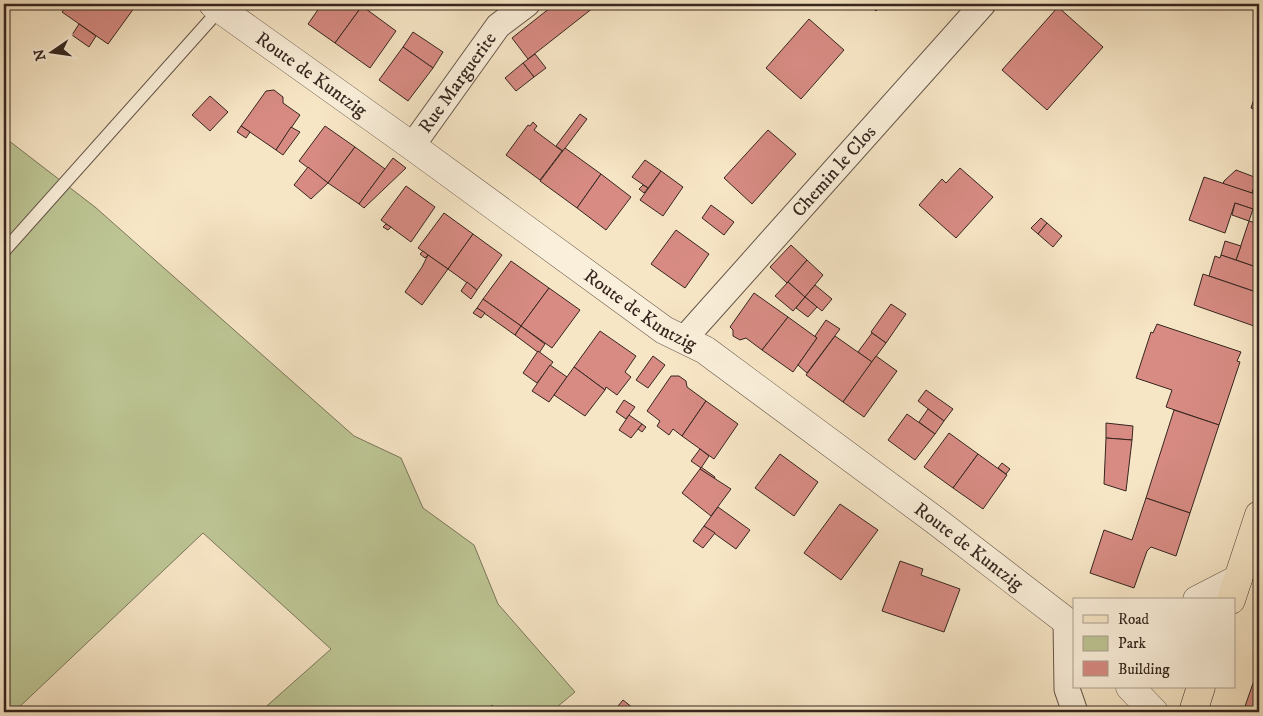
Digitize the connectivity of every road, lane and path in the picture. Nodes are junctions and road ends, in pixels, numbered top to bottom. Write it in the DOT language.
graph roads {
  1 [pos="526,4"];
  2 [pos="983,4"];
  3 [pos="217,6"];
  4 [pos="412,146"];
  5 [pos="4,251"];
  6 [pos="684,339"];
  7 [pos="1259,515"];
  8 [pos="1234,590"];
  9 [pos="1204,598"];
  10 [pos="1071,624"];
  11 [pos="1131,688"];
  12 [pos="1201,688"];
  13 [pos="1075,712"];
  14 [pos="1154,712"];
  15 [pos="1193,712"];
  1 -- 4 [label="street, Rue Marguerite"];
  2 -- 6 [label="street, Chemin le Clos"];
  3 -- 4 [label="street, Route de Kuntzig"];
  3 -- 5 [label="lane"];
  4 -- 6 [label="street, Route de Kuntzig"];
  6 -- 10 [label="street, Route de Kuntzig"];
  7 -- 8 [label="main road"];
  8 -- 9 [label="street"];
  10 -- 13 [label="street, Route de Kuntzig"];
  11 -- 14 [label="street"];
  12 -- 15 [label="main road"];
}
